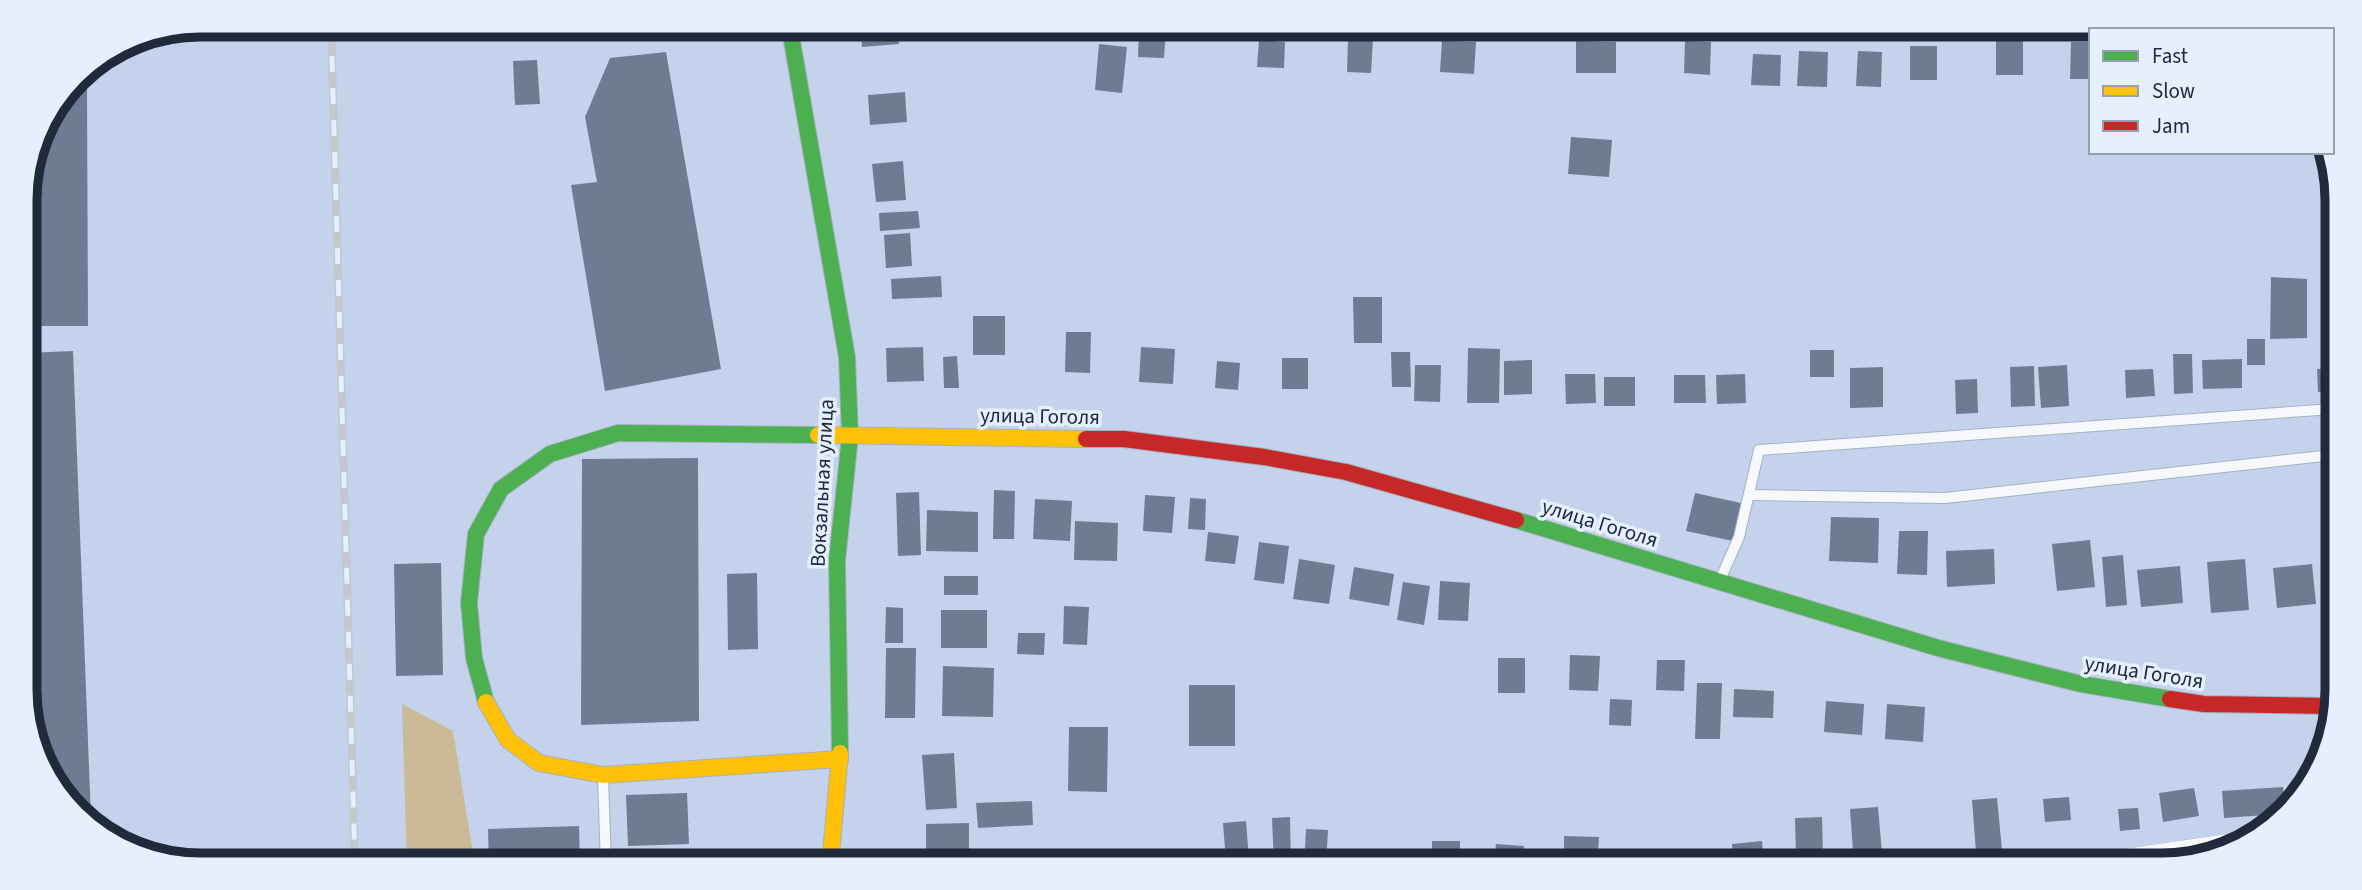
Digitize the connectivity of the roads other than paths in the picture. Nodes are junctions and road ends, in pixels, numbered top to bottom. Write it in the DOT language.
graph roads {
  1 [pos="791,37"];
  2 [pos="2325,410"];
  3 [pos="850,436"];
  4 [pos="2325,456"];
  5 [pos="1750,495"];
  6 [pos="1719,581"];
  7 [pos="2324,706"];
  8 [pos="840,759"];
  9 [pos="603,775"];
  10 [pos="606,853"];
  11 [pos="831,853"];
  1 -- 3 [label="main road, Вокзальная улица"];
  2 -- 5 [label="lane"];
  3 -- 6 [label="main road, улица Гоголя"];
  3 -- 8 [label="main road, Вокзальная улица"];
  3 -- 9 [label="main road, улица Гоголя"];
  4 -- 5 [label="lane"];
  5 -- 6 [label="lane"];
  6 -- 7 [label="main road, улица Гоголя"];
  8 -- 9 [label="main road, улица Гоголя"];
  8 -- 11 [label="main road, Вокзальная улица"];
  9 -- 10 [label="lane"];
}
